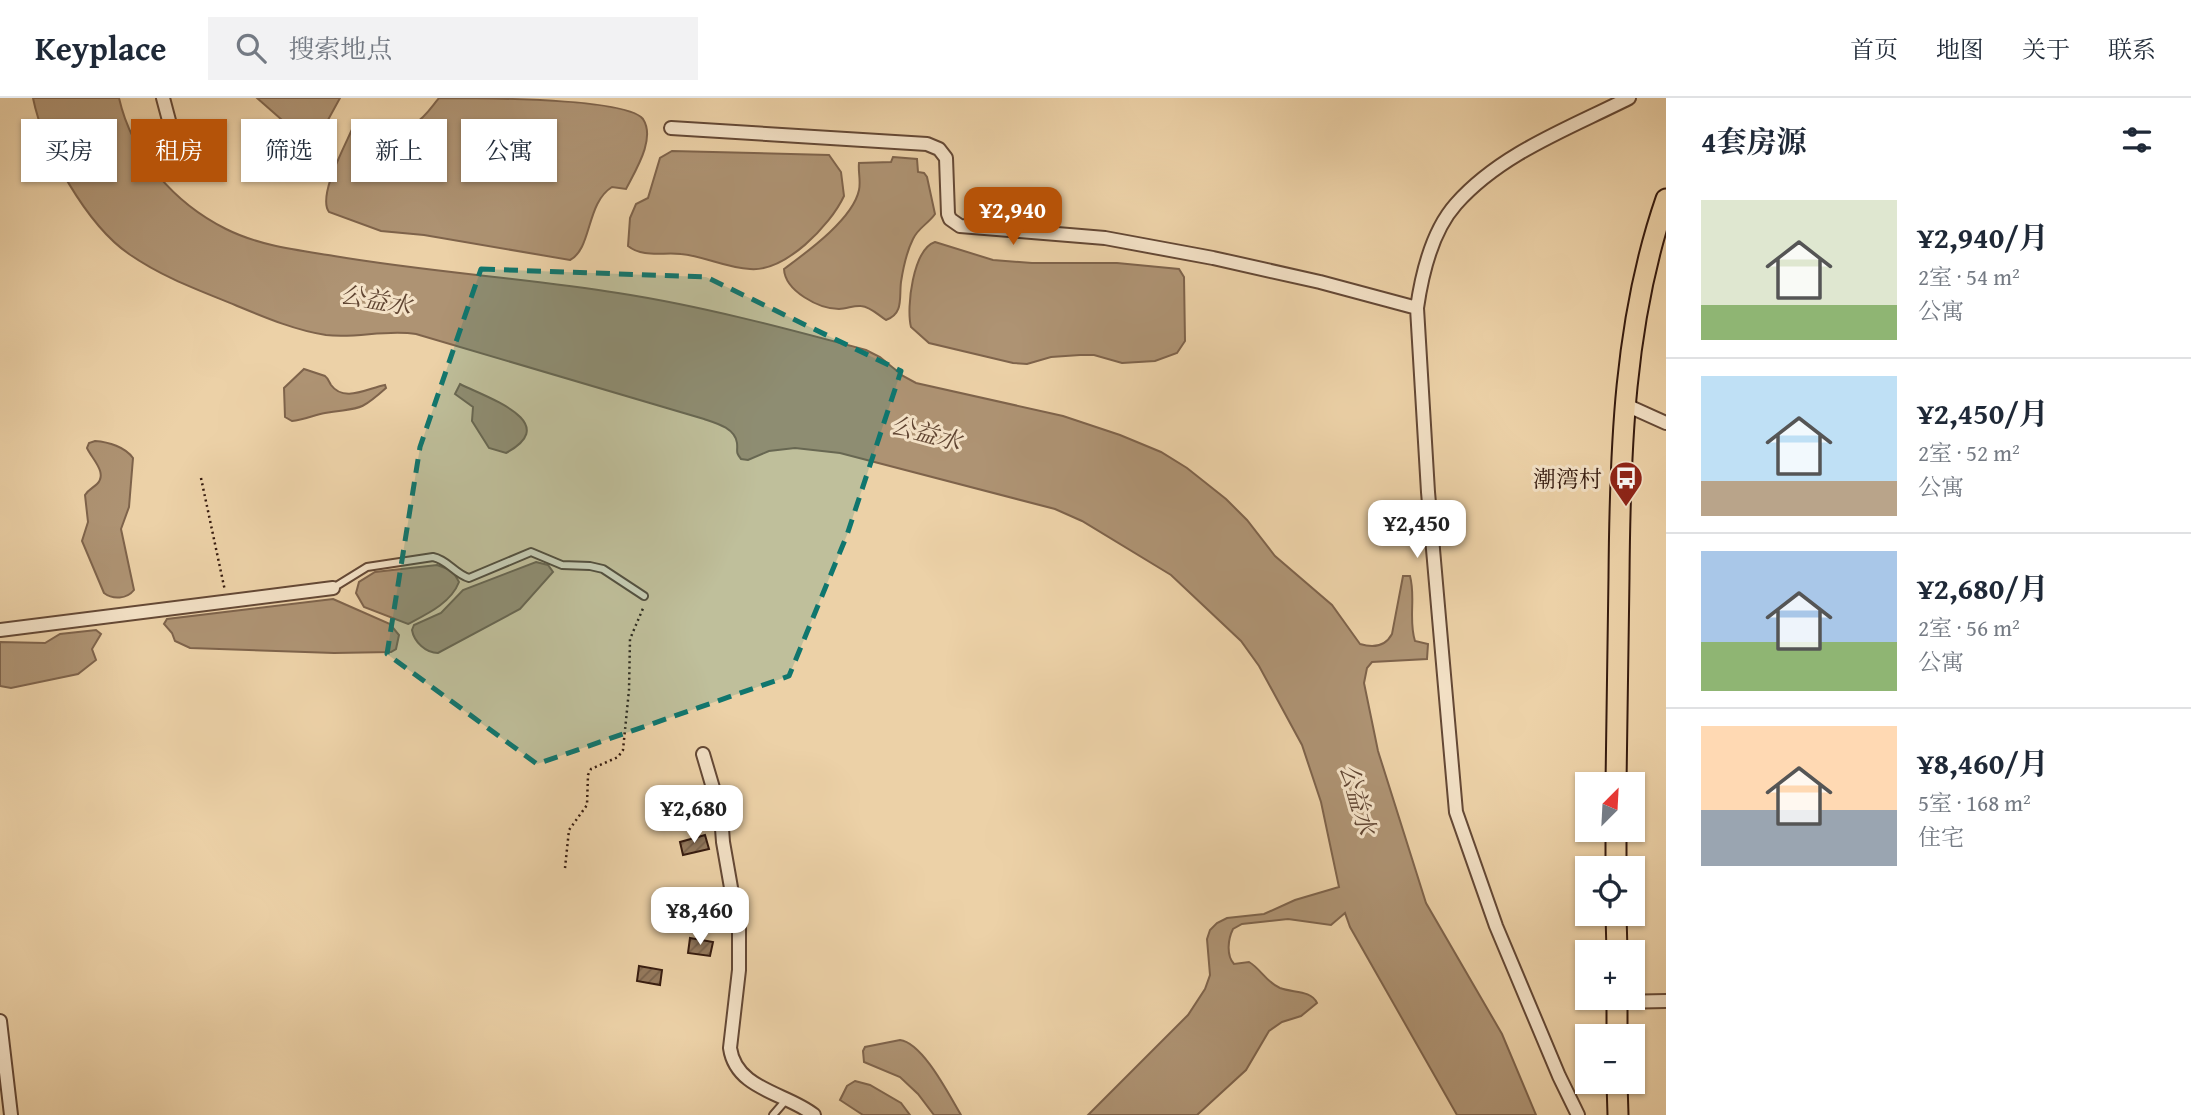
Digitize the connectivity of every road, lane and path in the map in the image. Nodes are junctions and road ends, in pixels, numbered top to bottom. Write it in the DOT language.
graph roads {
  1 [pos="163,98"];
  2 [pos="1629,98"];
  3 [pos="169,119"];
  4 [pos="671,128"];
  5 [pos="1666,199"];
  6 [pos="1417,308"];
  7 [pos="1626,405"];
  8 [pos="1666,423"];
  9 [pos="201,478"];
  10 [pos="333,588"];
  11 [pos="643,596"];
  12 [pos="227,601"];
  13 [pos="0,630"];
  14 [pos="703,754"];
  15 [pos="1616,772"];
  16 [pos="565,868"];
  17 [pos="1645,1001"];
  18 [pos="1666,1001"];
  19 [pos="0,1021"];
  20 [pos="1617,1094"];
  21 [pos="786,1100"];
  22 [pos="12,1115"];
  23 [pos="773,1115"];
  24 [pos="814,1115"];
  25 [pos="1578,1115"];
  26 [pos="1618,1115"];
  1 -- 3 [label="street"];
  2 -- 6 [label="street"];
  4 -- 6 [label="street"];
  5 -- 7 [label="highway"];
  6 -- 25 [label="street"];
  7 -- 8 [label="street"];
  7 -- 15 [label="highway"];
  9 -- 12 [label="path"];
  10 -- 11 [label="lane"];
  10 -- 12 [label="street"];
  11 -- 16 [label="path"];
  12 -- 13 [label="street"];
  14 -- 21 [label="street"];
  17 -- 18 [label="street"];
  19 -- 22 [label="street"];
  20 -- 26 [label="highway"];
  21 -- 23 [label="lane"];
  21 -- 24 [label="street"];
}
